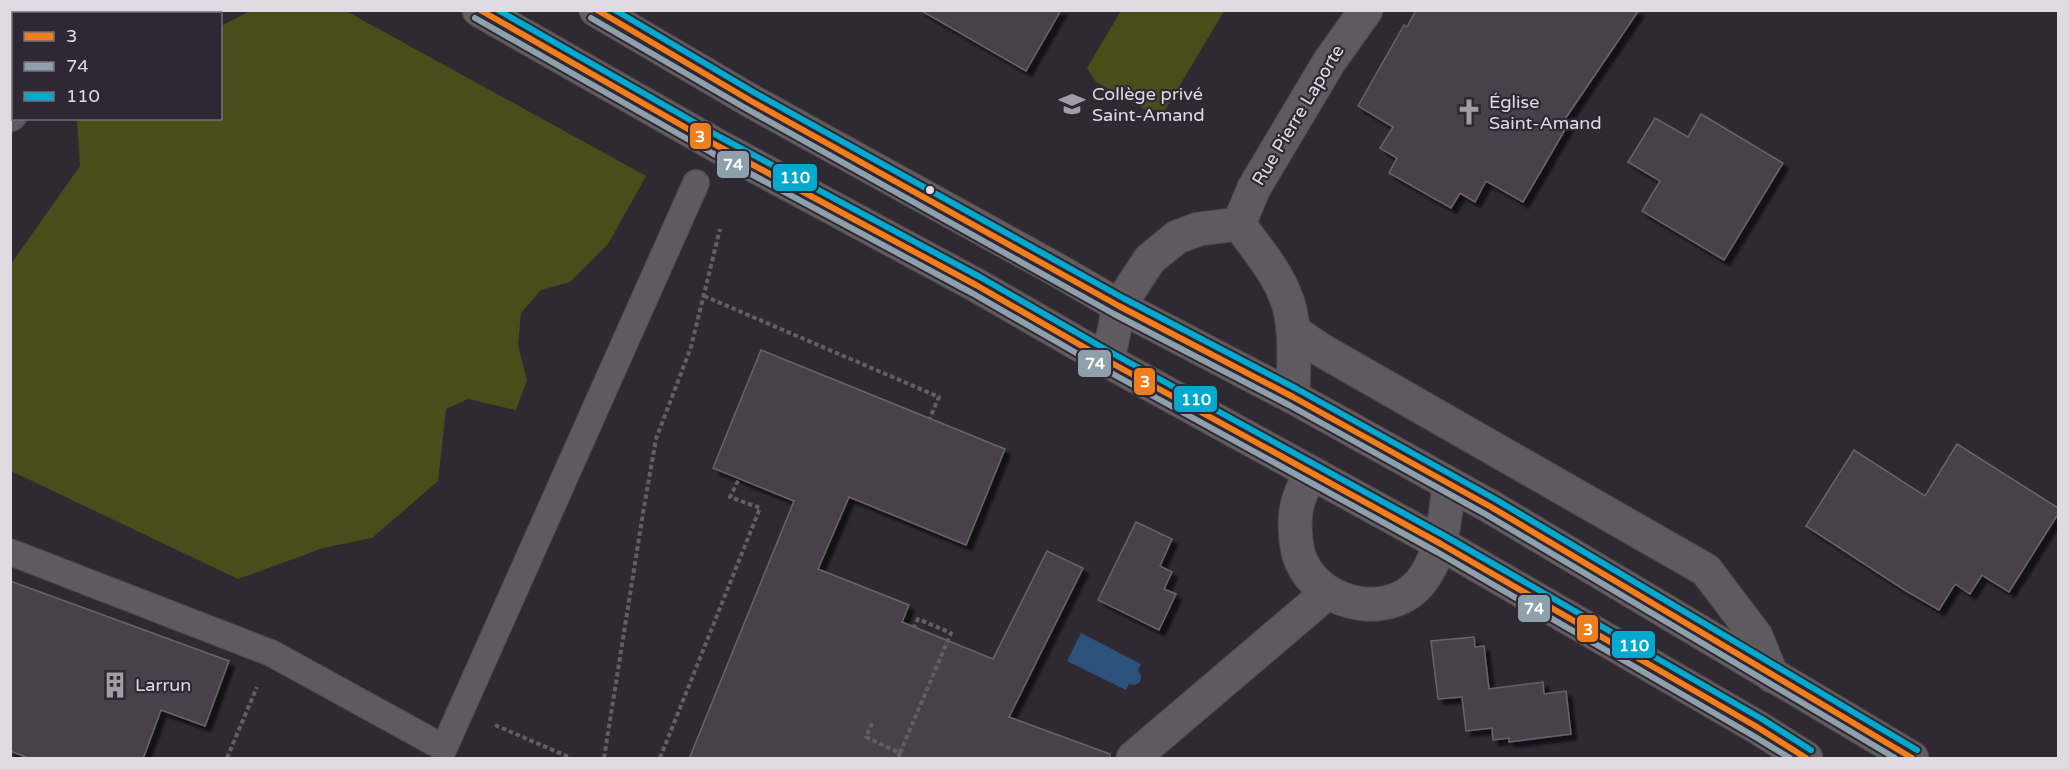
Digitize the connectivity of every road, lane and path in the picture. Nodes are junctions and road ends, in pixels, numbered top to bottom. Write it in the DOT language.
graph roads {
  1 [pos="479,10"];
  2 [pos="596,10"];
  3 [pos="1366,10"];
  4 [pos="696,183"];
  5 [pos="1239,224"];
  6 [pos="704,296"];
  7 [pos="1119,306"];
  8 [pos="1293,331"];
  9 [pos="1108,362"];
  10 [pos="1293,398"];
  11 [pos="930,418"];
  12 [pos="1310,473"];
  13 [pos="739,478"];
  14 [pos="1449,484"];
  15 [pos="1441,544"];
  16 [pos="10,552"];
  17 [pos="1327,593"];
  18 [pos="915,627"];
  19 [pos="271,653"];
  20 [pos="1772,676"];
  21 [pos="463,711"];
  22 [pos="872,723"];
  23 [pos="900,753"];
  24 [pos="227,759"];
  25 [pos="571,759"];
  26 [pos="604,759"];
  27 [pos="660,759"];
  28 [pos="898,759"];
  29 [pos="1133,759"];
  30 [pos="1806,759"];
  31 [pos="1912,759"];
  1 -- 9 [label="main road"];
  2 -- 7 [label="main road"];
  3 -- 5 [label="street, Rue Pierre Laporte"];
  4 -- 6 [label="path"];
  4 -- 21 [label="lane"];
  5 -- 7 [label="street"];
  5 -- 8 [label="street"];
  6 -- 11 [label="path"];
  6 -- 26 [label="path"];
  7 -- 9 [label="street"];
  7 -- 10 [label="main road"];
  8 -- 10 [label="street"];
  8 -- 20 [label="street"];
  9 -- 12 [label="main road"];
  10 -- 14 [label="main road"];
  12 -- 15 [label="main road"];
  12 -- 17 [label="street"];
  13 -- 27 [label="path"];
  14 -- 15 [label="street"];
  14 -- 20 [label="main road"];
  15 -- 17 [label="street"];
  15 -- 30 [label="main road"];
  16 -- 19 [label="lane"];
  17 -- 29 [label="street"];
  18 -- 23 [label="path"];
  19 -- 21 [label="lane"];
  19 -- 24 [label="path"];
  20 -- 31 [label="main road"];
  21 -- 25 [label="path"];
  22 -- 23 [label="path"];
  23 -- 28 [label="path"];
}
